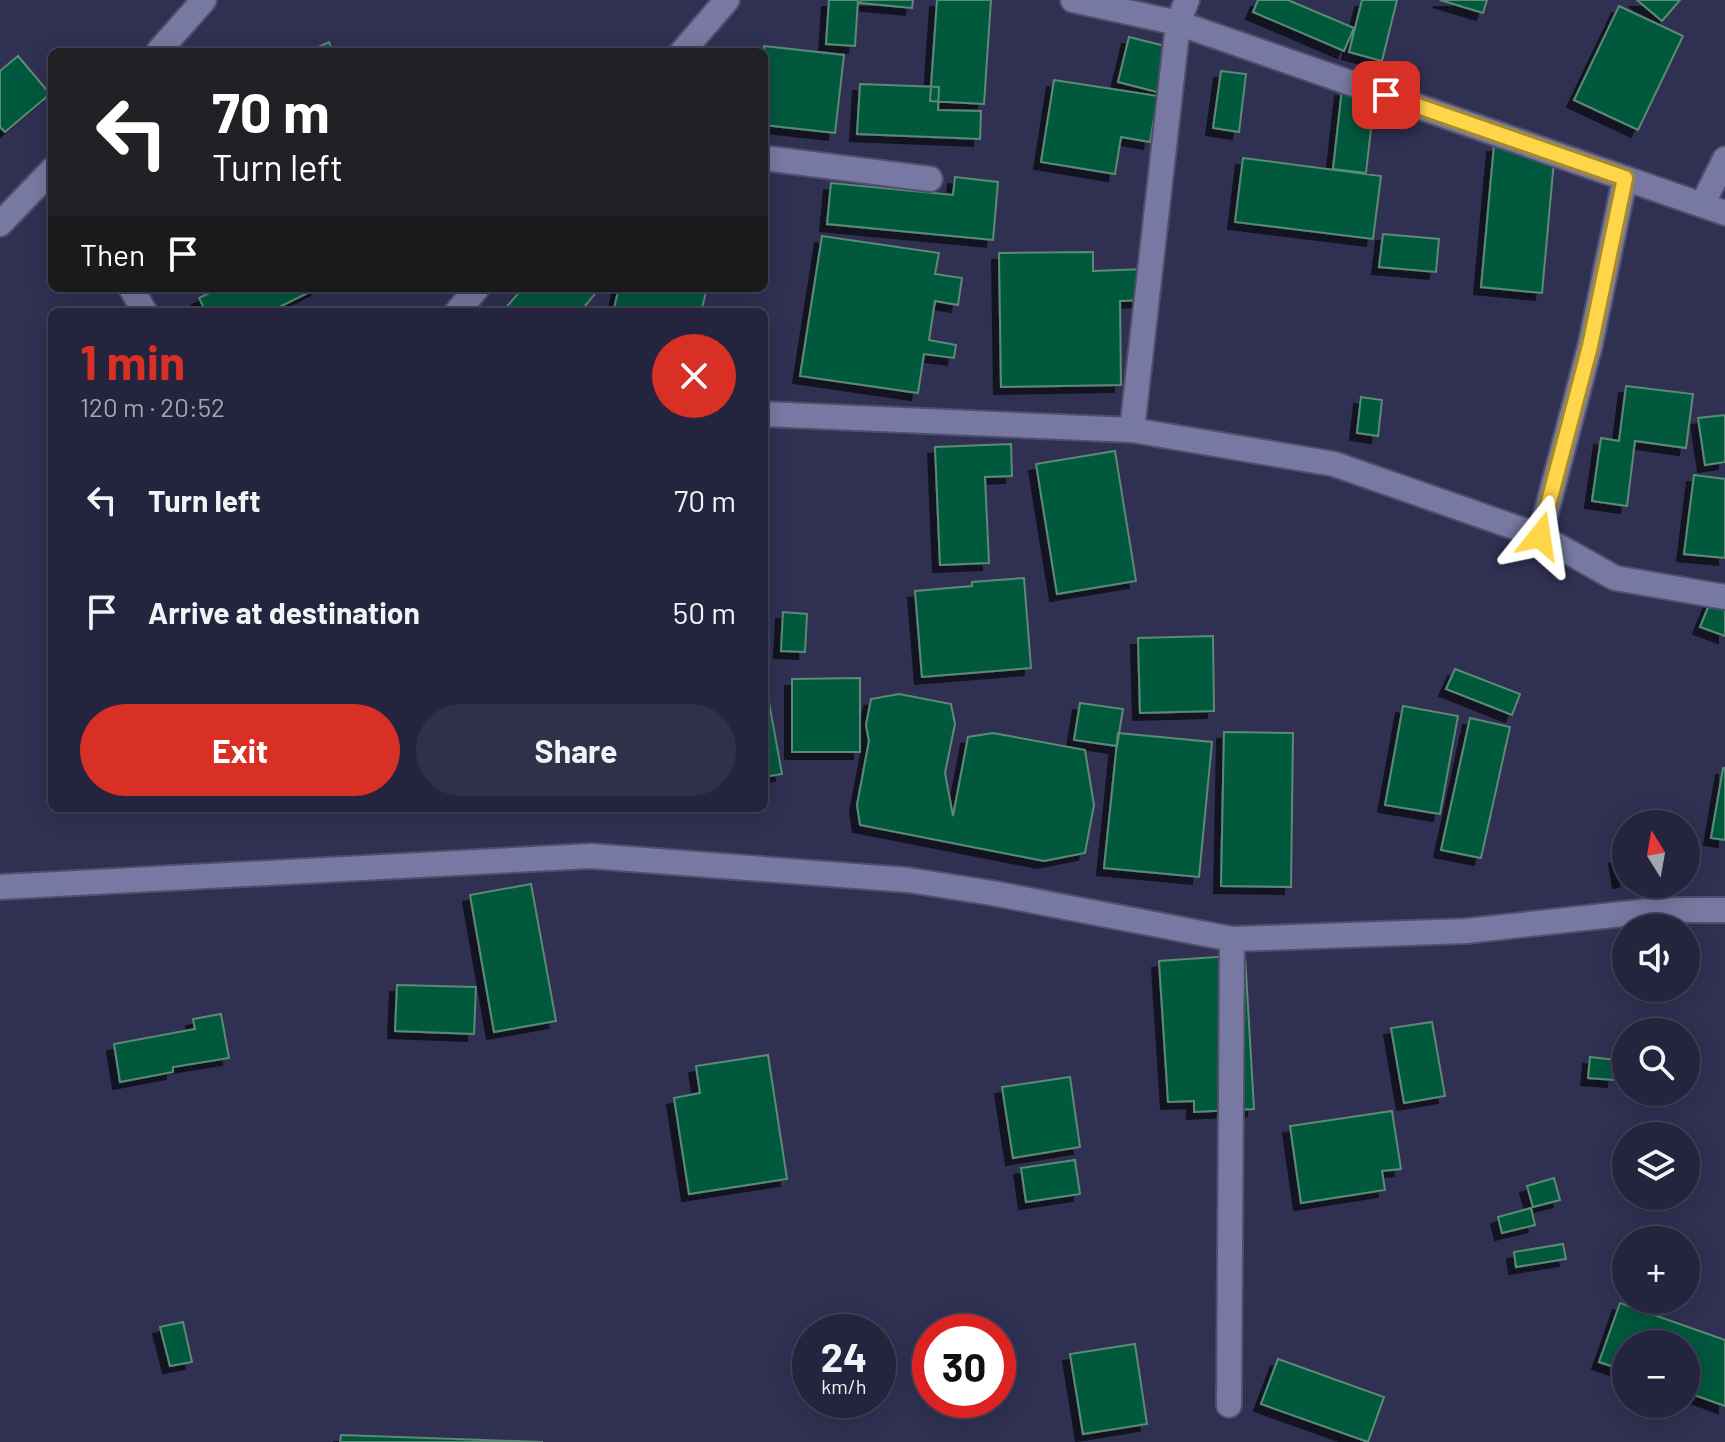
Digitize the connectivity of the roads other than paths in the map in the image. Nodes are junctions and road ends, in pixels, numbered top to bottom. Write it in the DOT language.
graph roads {
  1 [pos="204,0"];
  2 [pos="727,0"];
  3 [pos="1073,0"];
  4 [pos="1183,11"];
  5 [pos="162,48"];
  6 [pos="685,48"];
  7 [pos="768,159"];
  8 [pos="1725,159"];
  9 [pos="48,174"];
  10 [pos="1625,178"];
  11 [pos="930,179"];
  12 [pos="1714,209"];
  13 [pos="0,224"];
  14 [pos="474,292"];
  15 [pos="460,308"];
  16 [pos="768,414"];
  17 [pos="1132,430"];
  18 [pos="1540,536"];
  19 [pos="1725,597"];
  20 [pos="0,887"];
  21 [pos="1725,910"];
  22 [pos="1232,939"];
  23 [pos="1229,1405"];
  1 -- 5 [label="street"];
  2 -- 6 [label="street"];
  3 -- 4 [label="street"];
  4 -- 10 [label="street"];
  4 -- 17 [label="street"];
  7 -- 11 [label="street"];
  8 -- 12 [label="street"];
  9 -- 13 [label="street"];
  10 -- 12 [label="street"];
  10 -- 18 [label="street"];
  14 -- 15 [label="street"];
  16 -- 17 [label="street"];
  17 -- 18 [label="street"];
  18 -- 19 [label="street"];
  20 -- 22 [label="street"];
  21 -- 22 [label="street"];
  22 -- 23 [label="street"];
}
